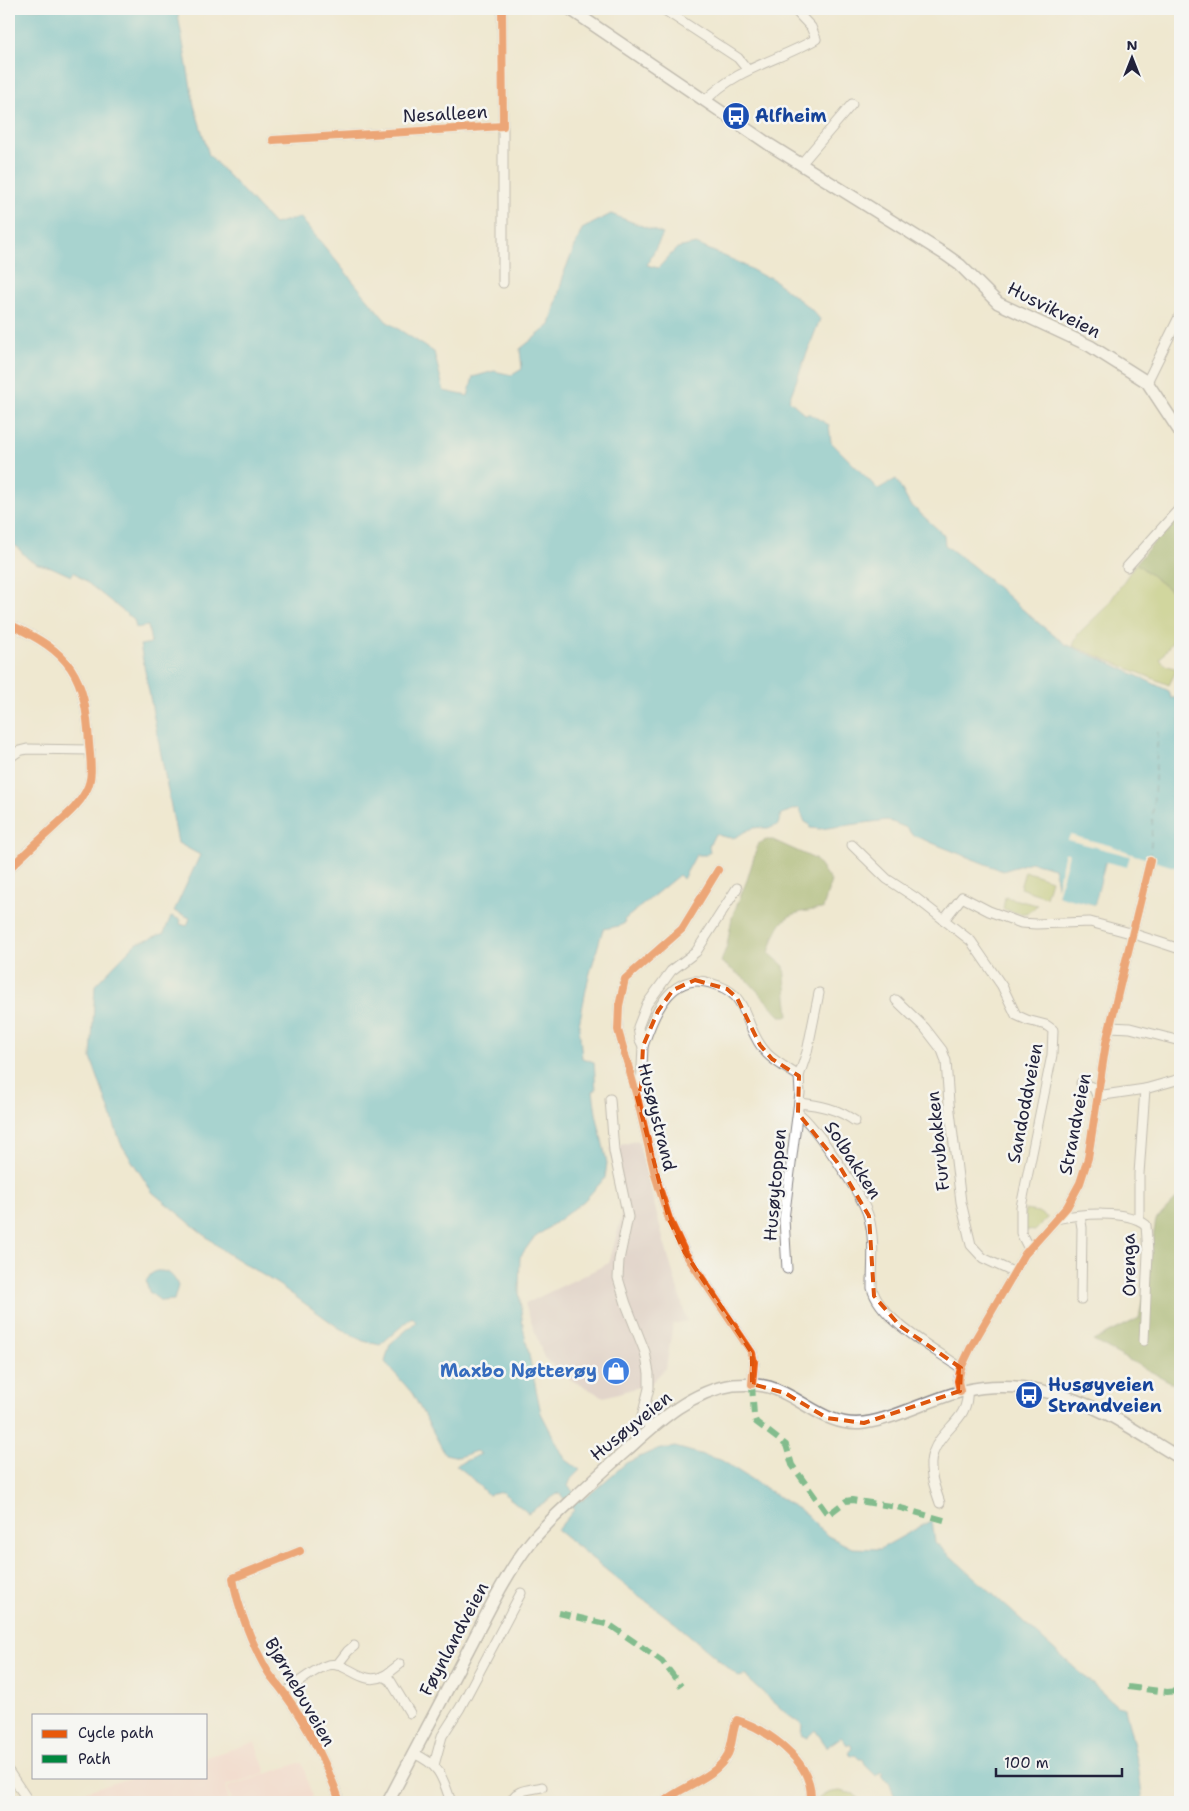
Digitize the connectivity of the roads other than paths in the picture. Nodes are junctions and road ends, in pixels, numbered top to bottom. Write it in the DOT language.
graph roads {
  1 [pos="502,9"];
  2 [pos="570,9"];
  3 [pos="663,9"];
  4 [pos="794,9"];
  5 [pos="747,70"];
  6 [pos="705,101"];
  7 [pos="852,104"];
  8 [pos="503,126"];
  9 [pos="272,140"];
  10 [pos="801,164"];
  11 [pos="503,284"];
  12 [pos="1180,315"];
  13 [pos="1147,382"];
  14 [pos="1180,432"];
  15 [pos="1180,508"];
  16 [pos="1127,567"];
  17 [pos="9,624"];
  18 [pos="90,750"];
  19 [pos="9,758"];
  20 [pos="852,845"];
  21 [pos="1150,861"];
  22 [pos="9,869"];
  23 [pos="718,870"];
  24 [pos="737,888"];
  25 [pos="944,920"];
  26 [pos="1134,934"];
  27 [pos="1180,949"];
  28 [pos="819,993"];
  29 [pos="896,1000"];
  30 [pos="1110,1027"];
  31 [pos="1180,1041"];
  32 [pos="643,1046"];
  33 [pos="798,1076"];
  34 [pos="1180,1079"];
  35 [pos="1081,1083"];
  36 [pos="1144,1088"];
  37 [pos="1097,1096"];
  38 [pos="637,1097"];
  39 [pos="610,1099"];
  40 [pos="799,1108"];
  41 [pos="855,1121"];
  42 [pos="1080,1216"];
  43 [pos="1056,1219"];
  44 [pos="1139,1219"];
  45 [pos="1029,1249"];
  46 [pos="787,1269"];
  47 [pos="1013,1272"];
  48 [pos="1081,1298"];
  49 [pos="1144,1341"];
  50 [pos="961,1368"];
  51 [pos="752,1384"];
  52 [pos="964,1390"];
  53 [pos="651,1428"];
  54 [pos="1180,1458"];
  55 [pos="940,1503"];
  56 [pos="568,1504"];
  57 [pos="300,1551"];
  58 [pos="521,1593"];
  59 [pos="354,1646"];
  60 [pos="400,1664"];
  61 [pos="337,1666"];
  62 [pos="383,1676"];
  63 [pos="284,1693"];
  64 [pos="410,1713"];
  65 [pos="414,1753"];
  66 [pos="434,1764"];
  67 [pos="9,1772"];
  68 [pos="542,1788"];
  69 [pos="29,1802"];
  70 [pos="340,1802"];
  71 [pos="388,1802"];
  72 [pos="451,1802"];
  73 [pos="512,1802"];
  74 [pos="663,1802"];
  75 [pos="811,1802"];
  1 -- 8 [label="street, Nesalleen"];
  2 -- 6 [label="main road, Husvikveien"];
  3 -- 5 [label="street"];
  4 -- 5 [label="street"];
  5 -- 6 [label="street"];
  6 -- 10 [label="main road, Husvikveien"];
  7 -- 10 [label="street"];
  8 -- 9 [label="street, Nesalleen"];
  8 -- 11 [label="street, Nesalleen"];
  10 -- 13 [label="main road, Husvikveien"];
  12 -- 13 [label="street"];
  13 -- 14 [label="main road, Husvikveien"];
  15 -- 16 [label="street"];
  17 -- 18 [label="street"];
  18 -- 19 [label="street"];
  18 -- 22 [label="street"];
  20 -- 25 [label="street, Sandoddveien"];
  21 -- 26 [label="street, Strandveien"];
  23 -- 38 [label="street, Husøystrand"];
  24 -- 32 [label="street, Husøystrand"];
  25 -- 26 [label="street"];
  25 -- 45 [label="street, Sandoddveien"];
  26 -- 27 [label="street"];
  26 -- 30 [label="street, Strandveien"];
  28 -- 33 [label="street, Husøytoppen"];
  29 -- 47 [label="street, Furubakken"];
  30 -- 31 [label="street"];
  30 -- 37 [label="street, Strandveien"];
  32 -- 33 [label="street"];
  32 -- 38 [label="street, Husøystrand"];
  33 -- 40 [label="street, Husøytoppen"];
  34 -- 36 [label="street, Strandveien"];
  35 -- 37 [label="street, Strandveien"];
  36 -- 37 [label="street, Strandveien"];
  36 -- 44 [label="street"];
  37 -- 43 [label="street, Strandveien"];
  38 -- 51 [label="street, Husøystrand"];
  39 -- 53 [label="street"];
  40 -- 41 [label="street"];
  40 -- 46 [label="street, Husøytoppen"];
  40 -- 50 [label="street, Solbakken"];
  42 -- 43 [label="street, Orenga"];
  42 -- 44 [label="street, Orenga"];
  42 -- 48 [label="street"];
  43 -- 45 [label="street, Strandveien"];
  44 -- 49 [label="street, Orenga"];
  45 -- 47 [label="street, Strandveien"];
  47 -- 50 [label="street, Strandveien"];
  50 -- 52 [label="street, Strandveien"];
  51 -- 52 [label="main road, Husøyveien"];
  51 -- 53 [label="main road, Husøyveien"];
  52 -- 54 [label="main road, Husøyveien"];
  52 -- 55 [label="street"];
  53 -- 56 [label="main road, Husøyveien"];
  56 -- 65 [label="main road, Føynlandveien"];
  57 -- 63 [label="street, Bjørnebuveien"];
  58 -- 66 [label="street"];
  59 -- 61 [label="street"];
  60 -- 62 [label="street"];
  61 -- 62 [label="street"];
  61 -- 63 [label="street, Bjørnebuveien"];
  62 -- 64 [label="street"];
  63 -- 70 [label="street, Bjørnebuveien"];
  65 -- 66 [label="street"];
  65 -- 71 [label="main road, Føynlandveien"];
  66 -- 72 [label="street"];
  67 -- 69 [label="street"];
  68 -- 73 [label="street"];
  74 -- 75 [label="street"];
}
